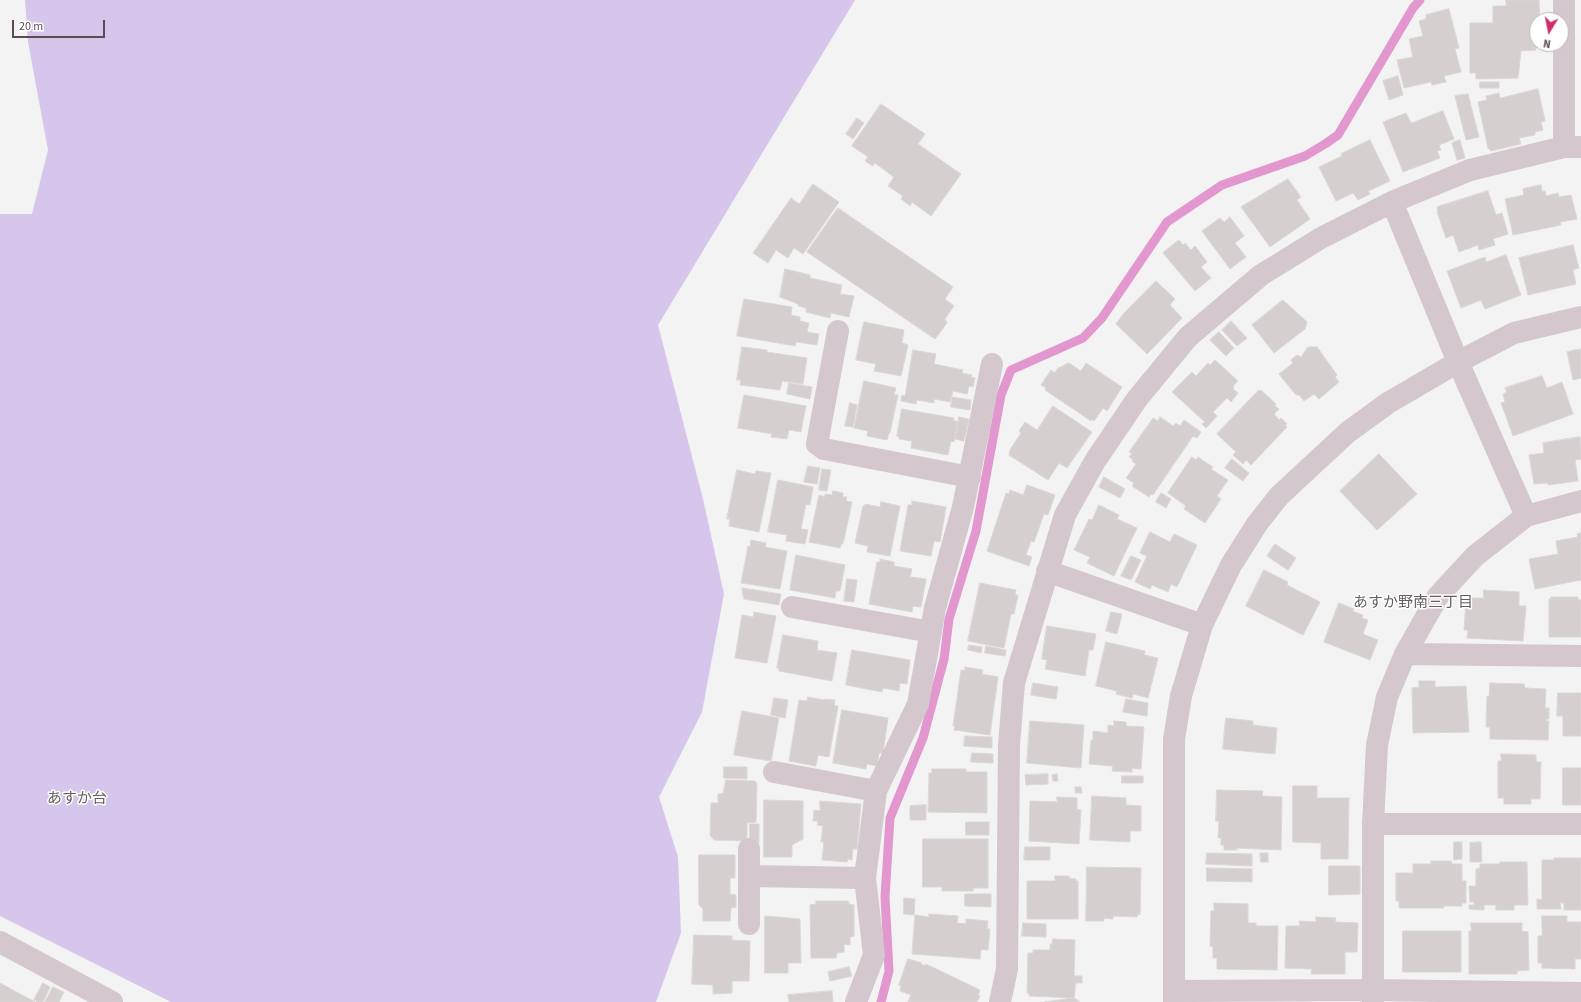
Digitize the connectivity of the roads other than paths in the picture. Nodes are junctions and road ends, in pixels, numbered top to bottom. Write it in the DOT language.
graph roads {
  1 [pos="1564,0"];
  2 [pos="1572,147"];
  3 [pos="1392,202"];
  4 [pos="1581,317"];
  5 [pos="838,331"];
  6 [pos="1458,362"];
  7 [pos="992,364"];
  8 [pos="970,477"];
  9 [pos="1581,501"];
  10 [pos="1526,516"];
  11 [pos="1047,571"];
  12 [pos="792,607"];
  13 [pos="1202,625"];
  14 [pos="931,632"];
  15 [pos="1405,654"];
  16 [pos="1581,656"];
  17 [pos="774,772"];
  18 [pos="876,791"];
  19 [pos="1373,824"];
  20 [pos="1581,824"];
  21 [pos="749,849"];
  22 [pos="750,876"];
  23 [pos="866,878"];
  24 [pos="749,924"];
  25 [pos="0,942"];
  26 [pos="1581,993"];
  27 [pos="1174,996"];
  28 [pos="1373,996"];
  29 [pos="112,1002"];
  30 [pos="856,1002"];
  31 [pos="1000,1002"];
  1 -- 2 [label="street"];
  2 -- 3 [label="street"];
  3 -- 6 [label="street"];
  3 -- 11 [label="street"];
  4 -- 6 [label="street"];
  5 -- 8 [label="street"];
  6 -- 10 [label="street"];
  6 -- 13 [label="street"];
  7 -- 8 [label="street"];
  8 -- 14 [label="street"];
  9 -- 10 [label="street"];
  10 -- 15 [label="street"];
  11 -- 13 [label="street"];
  11 -- 31 [label="street"];
  12 -- 14 [label="street"];
  13 -- 27 [label="street"];
  14 -- 18 [label="street"];
  15 -- 16 [label="street"];
  15 -- 19 [label="street"];
  17 -- 18 [label="street"];
  18 -- 23 [label="street"];
  19 -- 20 [label="street"];
  19 -- 28 [label="street"];
  21 -- 22 [label="street"];
  22 -- 23 [label="street"];
  22 -- 24 [label="street"];
  23 -- 30 [label="street"];
  25 -- 29 [label="street"];
  26 -- 28 [label="street"];
  27 -- 28 [label="street"];
}
